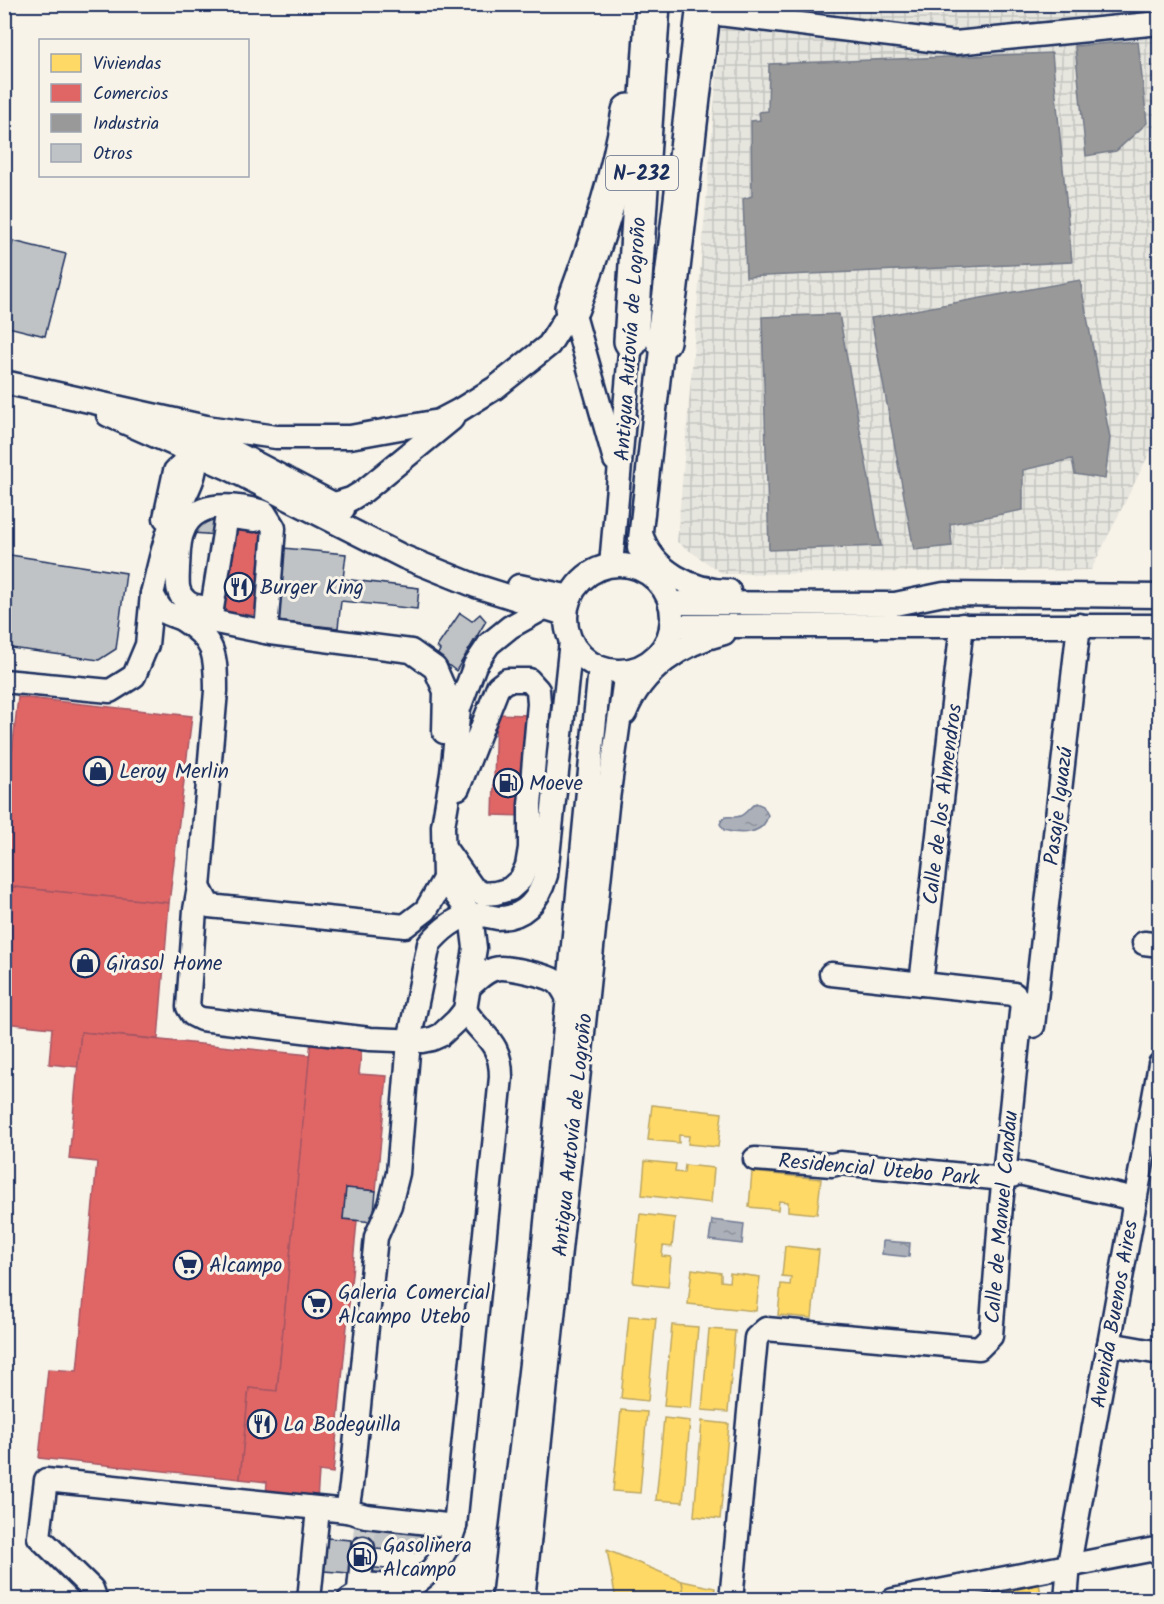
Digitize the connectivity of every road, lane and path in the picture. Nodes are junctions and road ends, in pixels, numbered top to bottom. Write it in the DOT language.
graph roads {
  1 [pos="653,4"];
  2 [pos="703,8"];
  3 [pos="1160,23"];
  4 [pos="572,308"];
  5 [pos="647,341"];
  6 [pos="4,382"];
  7 [pos="472,403"];
  8 [pos="167,429"];
  9 [pos="195,453"];
  10 [pos="231,460"];
  11 [pos="620,475"];
  12 [pos="183,477"];
  13 [pos="335,504"];
  14 [pos="641,534"];
  15 [pos="611,565"];
  16 [pos="637,568"];
  17 [pos="152,594"];
  18 [pos="944,594"];
  19 [pos="1160,596"];
  20 [pos="670,603"];
  21 [pos="568,606"];
  22 [pos="544,608"];
  23 [pos="211,614"];
  24 [pos="181,618"];
  25 [pos="962,625"];
  26 [pos="1079,625"];
  27 [pos="671,626"];
  28 [pos="757,626"];
  29 [pos="1160,626"];
  30 [pos="263,631"];
  31 [pos="571,640"];
  32 [pos="600,668"];
  33 [pos="626,671"];
  34 [pos="4,681"];
  35 [pos="618,734"];
  36 [pos="444,836"];
  37 [pos="444,879"];
  38 [pos="199,887"];
  39 [pos="471,915"];
  40 [pos="195,927"];
  41 [pos="429,944"];
  42 [pos="831,974"];
  43 [pos="921,984"];
  44 [pos="469,987"];
  45 [pos="569,1000"];
  46 [pos="465,1010"];
  47 [pos="409,1041"];
  48 [pos="1160,1064"];
  49 [pos="1154,1128"];
  50 [pos="755,1159"];
  51 [pos="1011,1176"];
  52 [pos="1135,1199"];
  53 [pos="1109,1344"];
  54 [pos="1160,1353"];
  55 [pos="318,1509"];
  56 [pos="360,1526"];
  57 [pos="455,1526"];
  58 [pos="1160,1548"];
  59 [pos="1069,1564"];
  60 [pos="411,1587"];
  61 [pos="355,1592"];
  62 [pos="96,1599"];
  63 [pos="309,1599"];
  64 [pos="392,1599"];
  65 [pos="508,1599"];
  66 [pos="731,1599"];
  67 [pos="893,1599"];
  68 [pos="1066,1599"];
  1 -- 4 [label="highway"];
  1 -- 5 [label="highway, Antigua Autovía de Logroño / N-232"];
  2 -- 3 [label="street"];
  2 -- 5 [label="highway, Antigua Autovía de Logroño / N-232"];
  4 -- 7 [label="street"];
  4 -- 11 [label="street"];
  5 -- 11 [label="street, Antigua Autovía de Logroño"];
  5 -- 14 [label="street, Antigua Autovía de Logroño"];
  6 -- 8 [label="street"];
  7 -- 8 [label="street"];
  7 -- 13 [label="street"];
  8 -- 9 [label="street"];
  8 -- 10 [label="street"];
  8 -- 12 [label="street"];
  9 -- 10 [label="street"];
  9 -- 12 [label="street"];
  10 -- 12 [label="street"];
  10 -- 13 [label="street"];
  10 -- 22 [label="street"];
  11 -- 15 [label="street, Antigua Autovía de Logroño"];
  12 -- 17 [label="street"];
  13 -- 21 [label="street"];
  14 -- 16 [label="street, Antigua Autovía de Logroño"];
  14 -- 18 [label="street"];
  15 -- 16 [label="street"];
  15 -- 21 [label="street"];
  16 -- 20 [label="street"];
  17 -- 24 [label="street"];
  17 -- 34 [label="street"];
  18 -- 19 [label="street"];
  18 -- 20 [label="street"];
  20 -- 27 [label="street"];
  21 -- 22 [label="street"];
  21 -- 31 [label="street"];
  22 -- 36 [label="street"];
  23 -- 24 [label="street"];
  23 -- 30 [label="street"];
  23 -- 30 [label="street"];
  23 -- 30 [label="street"];
  24 -- 38 [label="street"];
  25 -- 26 [label="street"];
  25 -- 28 [label="street"];
  25 -- 43 [label="street, Calle de los Almendros"];
  26 -- 29 [label="street"];
  26 -- 51 [label="street, Pasaje Iguazú"];
  27 -- 28 [label="street"];
  27 -- 33 [label="street"];
  28 -- 35 [label="street"];
  30 -- 36 [label="street"];
  31 -- 32 [label="street"];
  31 -- 39 [label="street"];
  32 -- 33 [label="street"];
  32 -- 45 [label="street, Antigua Autovía de Logroño"];
  33 -- 35 [label="street, Antigua Autovía de Logroño"];
  35 -- 65 [label="street, Antigua Autovía de Logroño"];
  36 -- 36 [label="street"];
  36 -- 37 [label="street"];
  37 -- 38 [label="street"];
  37 -- 39 [label="street"];
  38 -- 40 [label="street"];
  39 -- 41 [label="street"];
  39 -- 44 [label="street"];
  40 -- 41 [label="street"];
  40 -- 47 [label="street"];
  41 -- 47 [label="street"];
  42 -- 43 [label="street, Calle de Manuel Candau"];
  43 -- 51 [label="street, Calle de Manuel Candau"];
  44 -- 45 [label="street"];
  44 -- 46 [label="street"];
  45 -- 65 [label="street, Antigua Autovía de Logroño"];
  46 -- 47 [label="street"];
  46 -- 57 [label="street"];
  47 -- 56 [label="street"];
  48 -- 49 [label="street, Avenida Buenos Aires"];
  49 -- 52 [label="street, Avenida Buenos Aires"];
  50 -- 51 [label="street, Residencial Utebo Park"];
  51 -- 52 [label="street, Residencial Utebo Park"];
  51 -- 66 [label="street, Calle de Manuel Candau"];
  52 -- 53 [label="street, Avenida Buenos Aires"];
  53 -- 54 [label="street"];
  53 -- 59 [label="street, Avenida Buenos Aires"];
  55 -- 56 [label="street"];
  55 -- 62 [label="street"];
  55 -- 63 [label="street"];
  56 -- 57 [label="street"];
  56 -- 61 [label="street"];
  57 -- 60 [label="street"];
  58 -- 59 [label="street"];
  59 -- 67 [label="street"];
  59 -- 68 [label="street, Avenida Buenos Aires"];
  60 -- 61 [label="street"];
  60 -- 64 [label="street"];
}
